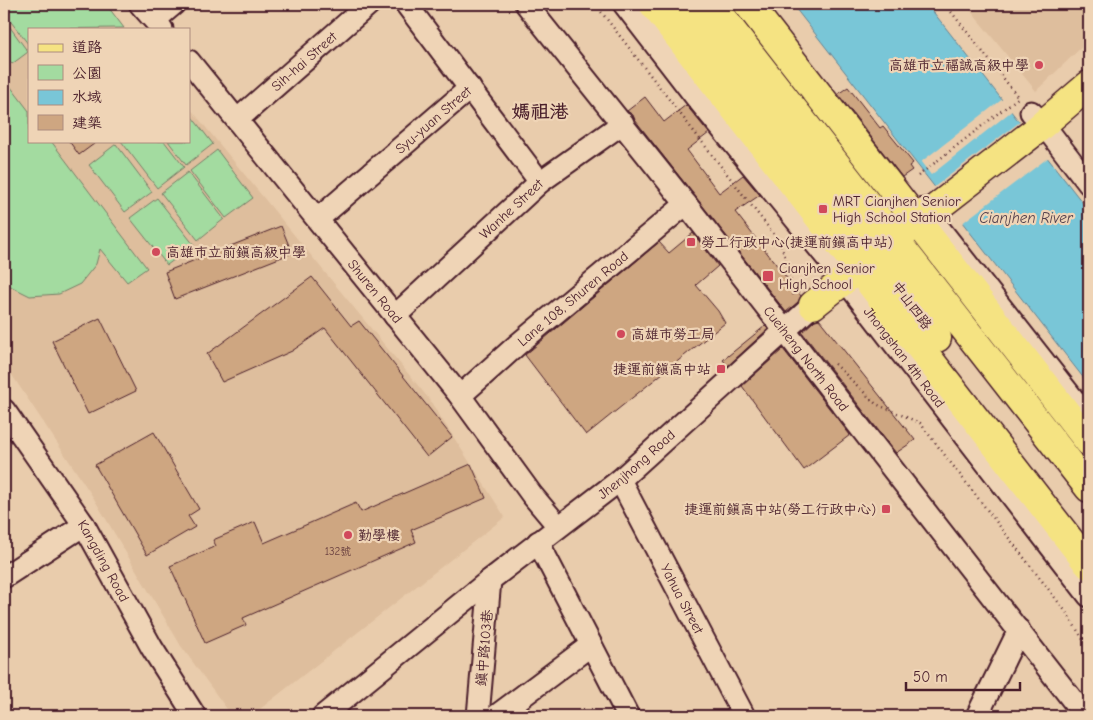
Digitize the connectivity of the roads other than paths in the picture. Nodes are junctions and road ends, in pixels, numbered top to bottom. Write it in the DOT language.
graph roads {
  1 [pos="140,4"];
  2 [pos="174,4"];
  3 [pos="369,4"];
  4 [pos="406,4"];
  5 [pos="526,4"];
  6 [pos="624,4"];
  7 [pos="653,4"];
  8 [pos="678,4"];
  9 [pos="711,4"];
  10 [pos="748,4"];
  11 [pos="765,4"];
  12 [pos="158,24"];
  13 [pos="190,62"];
  14 [pos="1089,84"];
  15 [pos="470,88"];
  16 [pos="1032,116"];
  17 [pos="237,120"];
  18 [pos="623,124"];
  19 [pos="540,182"];
  20 [pos="1089,184"];
  21 [pos="686,204"];
  22 [pos="930,213"];
  23 [pos="318,220"];
  24 [pos="896,239"];
  25 [pos="859,268"];
  26 [pos="395,316"];
  27 [pos="799,318"];
  28 [pos="460,396"];
  29 [pos="4,410"];
  30 [pos="1089,419"];
  31 [pos="1089,442"];
  32 [pos="620,480"];
  33 [pos="1089,488"];
  34 [pos="84,525"];
  35 [pos="558,526"];
  36 [pos="1089,537"];
  37 [pos="538,542"];
  38 [pos="1089,565"];
  39 [pos="4,577"];
  40 [pos="490,580"];
  41 [pos="1089,596"];
  42 [pos="1018,630"];
  43 [pos="591,645"];
  44 [pos="976,715"];
  45 [pos="195,716"];
  46 [pos="323,716"];
  47 [pos="478,716"];
  48 [pos="496,716"];
  49 [pos="628,716"];
  50 [pos="744,716"];
  51 [pos="1085,716"];
  1 -- 12 [label="street"];
  2 -- 12 [label="street"];
  3 -- 17 [label="street, Sih-hai Street"];
  4 -- 15 [label="street, Syu-yuan Street"];
  5 -- 18 [label="street, Cueiheng North Road"];
  6 -- 25 [label="street, Jhongshan 4th Road"];
  7 -- 25 [label="main road, Jhongshan 4th Road"];
  8 -- 25 [label="main road, 中山四路"];
  9 -- 24 [label="main road, 中山四路"];
  10 -- 22 [label="main road"];
  11 -- 22 [label="street"];
  13 -- 17 [label="street, Shuren Road"];
  14 -- 16 [label="main road, Jhenjhong Road"];
  15 -- 19 [label="street, Wanhe Street"];
  15 -- 23 [label="street, Syu-yuan Street"];
  16 -- 20 [label="street"];
  16 -- 22 [label="main road, Jhenjhong Road"];
  17 -- 23 [label="street, Shuren Road"];
  18 -- 19 [label="street"];
  18 -- 21 [label="street, Cueiheng North Road"];
  19 -- 26 [label="street, Wanhe Street"];
  21 -- 27 [label="street, Cueiheng North Road"];
  21 -- 28 [label="street, Lane 108, Shuren Road"];
  22 -- 24 [label="main road, Jhenjhong Road"];
  22 -- 30 [label="street"];
  22 -- 31 [label="main road"];
  23 -- 26 [label="street, Shuren Road"];
  24 -- 25 [label="main road, Jhenjhong Road"];
  24 -- 33 [label="main road, 中山四路"];
  25 -- 27 [label="main road, Jhenjhong Road"];
  25 -- 36 [label="main road, 中山四路"];
  25 -- 38 [label="main road, Jhongshan 4th Road"];
  25 -- 41 [label="street, Jhongshan 4th Road"];
  26 -- 28 [label="street, Shuren Road"];
  27 -- 32 [label="street, Jhenjhong Road"];
  27 -- 42 [label="street, Cueiheng North Road"];
  28 -- 35 [label="street, Shuren Road"];
  29 -- 34 [label="street, Kangding Road"];
  32 -- 35 [label="street, Jhenjhong Road"];
  32 -- 50 [label="street, Yahua Street"];
  34 -- 39 [label="street"];
  34 -- 45 [label="street, Kangding Road"];
  35 -- 37 [label="street, Jhenjhong Road"];
  37 -- 40 [label="street, Jhenjhong Road"];
  37 -- 43 [label="street"];
  40 -- 46 [label="street, Jhenjhong Road"];
  40 -- 47 [label="street, 鎮中路103巷"];
  42 -- 44 [label="street"];
  42 -- 51 [label="street, Cueiheng North Road"];
  43 -- 48 [label="street"];
  43 -- 49 [label="street"];
}
